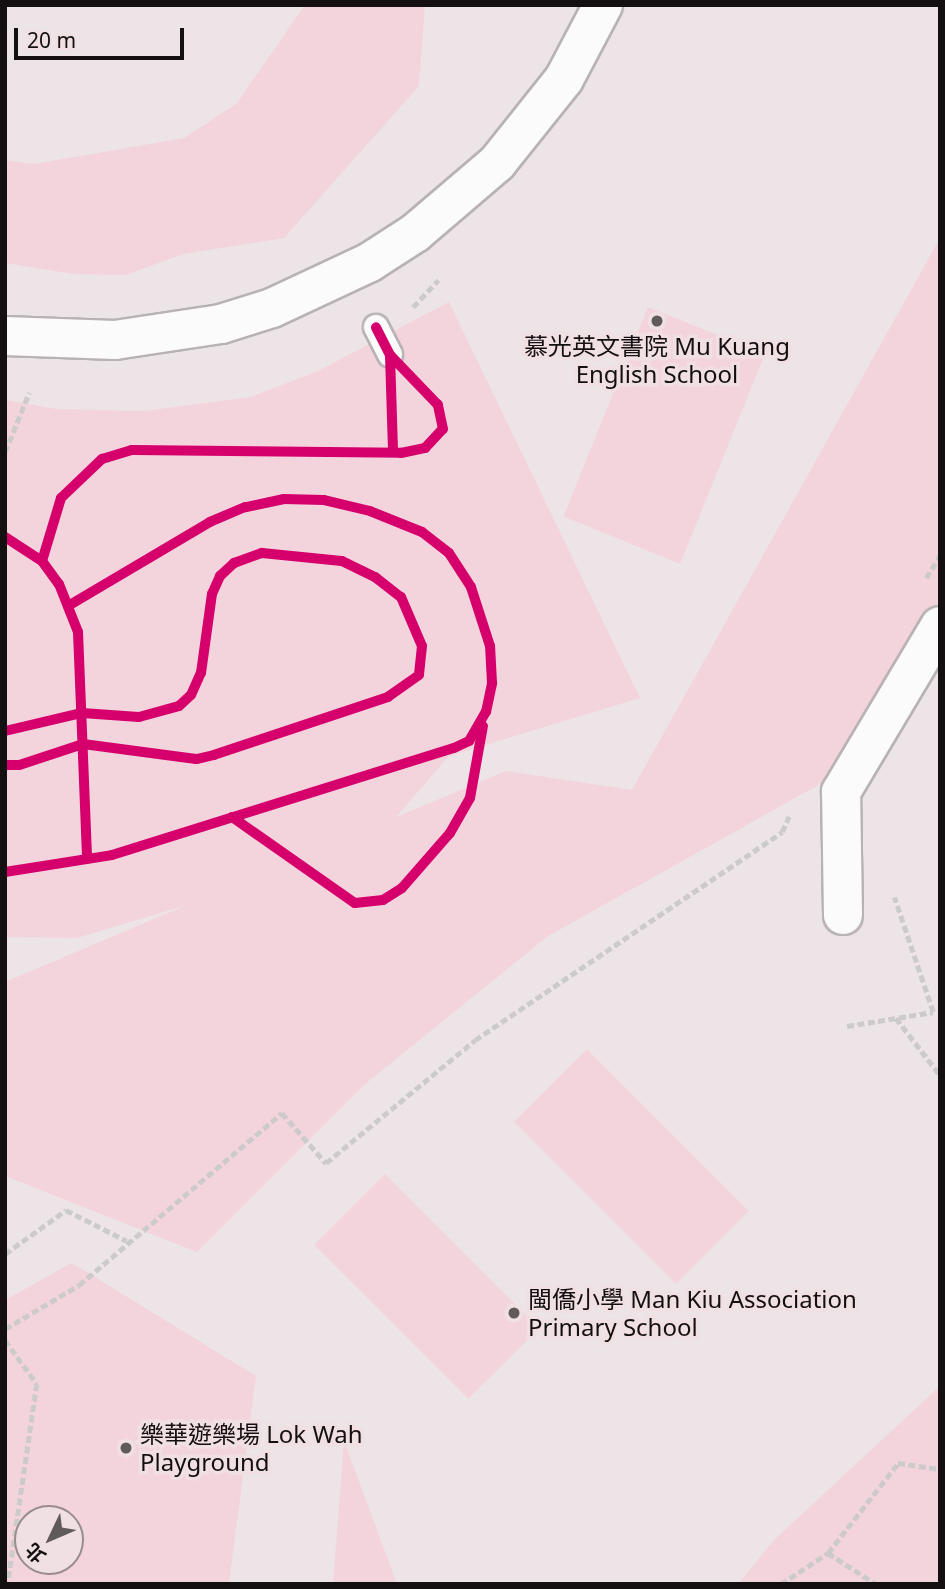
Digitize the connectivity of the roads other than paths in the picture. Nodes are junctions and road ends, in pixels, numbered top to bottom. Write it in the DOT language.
graph roads {
  1 [pos="603,5"];
  2 [pos="376,327"];
  3 [pos="5,336"];
  4 [pos="390,355"];
  5 [pos="940,626"];
  6 [pos="843,915"];
  1 -- 3 [label="street"];
  2 -- 4 [label="lane"];
  5 -- 6 [label="street"];
}
